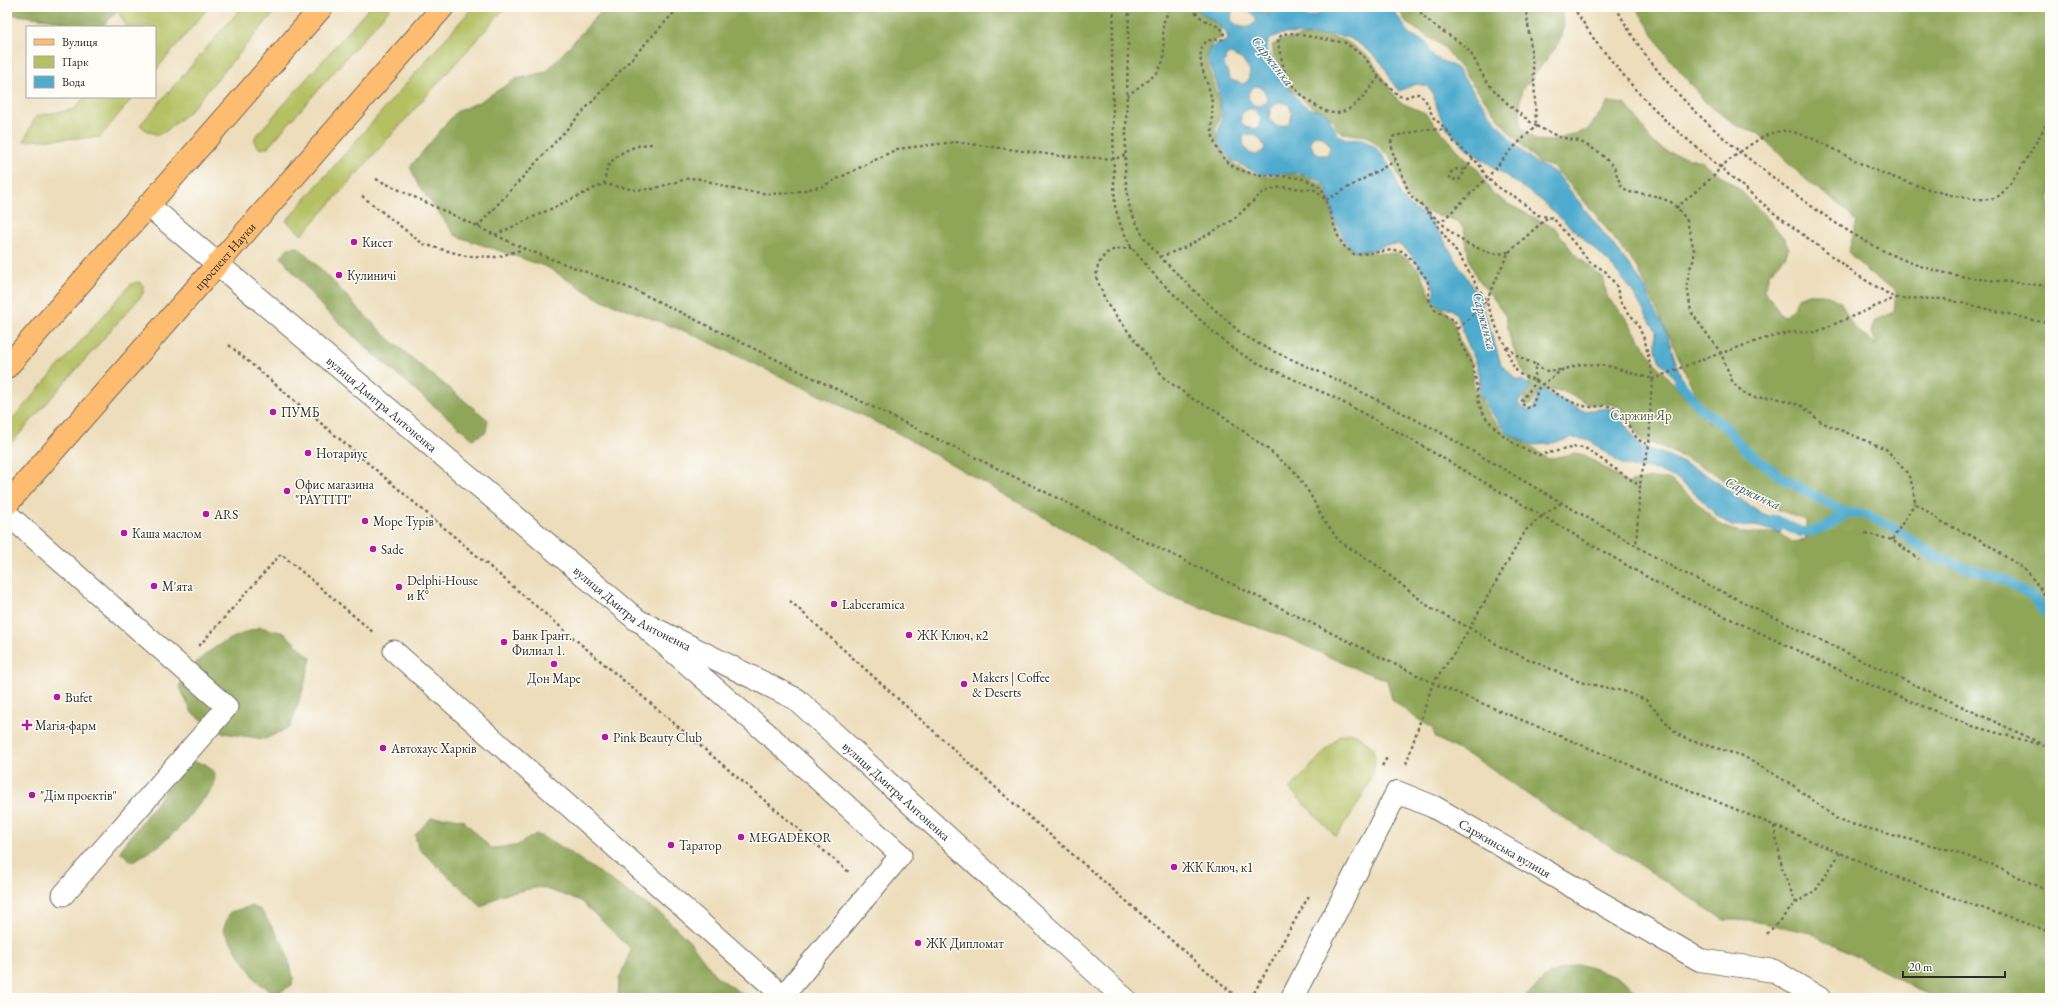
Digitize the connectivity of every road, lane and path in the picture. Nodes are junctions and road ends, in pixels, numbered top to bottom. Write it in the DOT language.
graph roads {
  1 [pos="322,7"];
  2 [pos="443,7"];
  3 [pos="679,7"];
  4 [pos="1114,7"];
  5 [pos="1129,7"];
  6 [pos="1170,7"];
  7 [pos="1192,7"];
  8 [pos="1417,7"];
  9 [pos="1526,7"];
  10 [pos="1573,7"];
  11 [pos="1616,7"];
  12 [pos="1379,76"];
  13 [pos="1126,97"];
  14 [pos="2050,119"];
  15 [pos="1536,126"];
  16 [pos="1447,130"];
  17 [pos="654,144"];
  18 [pos="1740,152"];
  19 [pos="1125,155"];
  20 [pos="1115,158"];
  21 [pos="1473,158"];
  22 [pos="1395,161"];
  23 [pos="1719,168"];
  24 [pos="1464,170"];
  25 [pos="1487,178"];
  26 [pos="376,179"];
  27 [pos="604,184"];
  28 [pos="362,196"];
  29 [pos="1326,200"];
  30 [pos="148,205"];
  31 [pos="1425,208"];
  32 [pos="1676,208"];
  33 [pos="1548,217"];
  34 [pos="1441,222"];
  35 [pos="477,227"];
  36 [pos="495,235"];
  37 [pos="1132,248"];
  38 [pos="525,249"];
  39 [pos="1509,252"];
  40 [pos="1160,257"];
  41 [pos="217,264"];
  42 [pos="2050,286"];
  43 [pos="1895,298"];
  44 [pos="1486,301"];
  45 [pos="2050,324"];
  46 [pos="1458,328"];
  47 [pos="229,345"];
  48 [pos="1506,346"];
  49 [pos="1721,354"];
  50 [pos="1536,364"];
  51 [pos="7,368"];
  52 [pos="1562,370"];
  53 [pos="1535,380"];
  54 [pos="1653,380"];
  55 [pos="1542,385"];
  56 [pos="1649,444"];
  57 [pos="1640,486"];
  58 [pos="1562,503"];
  59 [pos="1915,503"];
  60 [pos="7,504"];
  61 [pos="7,514"];
  62 [pos="1542,516"];
  63 [pos="1865,533"];
  64 [pos="1892,540"];
  65 [pos="1636,546"];
  66 [pos="1919,559"];
  67 [pos="790,601"];
  68 [pos="2050,602"];
  69 [pos="637,620"];
  70 [pos="1470,628"];
  71 [pos="394,652"];
  72 [pos="182,666"];
  73 [pos="1433,683"];
  74 [pos="2038,744"];
  75 [pos="2050,750"];
  76 [pos="1396,792"];
  77 [pos="1774,826"];
  78 [pos="1840,854"];
  79 [pos="871,891"];
  80 [pos="2050,892"];
  81 [pos="63,895"];
  82 [pos="1796,903"];
  83 [pos="2050,932"];
  84 [pos="1767,934"];
  85 [pos="1124,998"];
  86 [pos="1238,998"];
  87 [pos="1292,998"];
  88 [pos="1819,998"];
  1 -- 30 [label="main road"];
  2 -- 41 [label="main road, проспект Науки"];
  3 -- 35 [label="path"];
  4 -- 20 [label="path"];
  5 -- 13 [label="path"];
  6 -- 13 [label="path"];
  7 -- 29 [label="path"];
  8 -- 15 [label="path"];
  9 -- 15 [label="path"];
  10 -- 23 [label="path"];
  11 -- 18 [label="path"];
  12 -- 12 [label="path"];
  12 -- 16 [label="path"];
  13 -- 19 [label="path"];
  14 -- 18 [label="path"];
  15 -- 25 [label="path"];
  15 -- 32 [label="path"];
  16 -- 21 [label="path"];
  16 -- 22 [label="path"];
  17 -- 27 [label="path"];
  18 -- 23 [label="path"];
  18 -- 42 [label="path"];
  19 -- 20 [label="path"];
  19 -- 40 [label="path"];
  20 -- 27 [label="path"];
  20 -- 37 [label="path"];
  21 -- 24 [label="path"];
  21 -- 25 [label="path"];
  22 -- 29 [label="path"];
  22 -- 31 [label="path"];
  23 -- 32 [label="path"];
  23 -- 43 [label="path"];
  24 -- 24 [label="path"];
  25 -- 33 [label="path"];
  25 -- 34 [label="path"];
  26 -- 35 [label="path"];
  27 -- 36 [label="path"];
  28 -- 38 [label="path"];
  29 -- 40 [label="path"];
  29 -- 46 [label="path"];
  30 -- 41 [label="street, вулиця Дмитра Антоненка"];
  30 -- 51 [label="main road"];
  31 -- 34 [label="path"];
  31 -- 44 [label="path"];
  32 -- 49 [label="path"];
  33 -- 39 [label="path"];
  33 -- 54 [label="path"];
  34 -- 39 [label="path"];
  35 -- 36 [label="path"];
  36 -- 38 [label="path"];
  37 -- 62 [label="path"];
  37 -- 70 [label="path"];
  38 -- 73 [label="path"];
  39 -- 44 [label="path"];
  40 -- 58 [label="path"];
  41 -- 60 [label="main road, проспект Науки"];
  41 -- 69 [label="street, вулиця Дмитра Антоненка"];
  43 -- 45 [label="path"];
  43 -- 49 [label="path"];
  44 -- 46 [label="path"];
  44 -- 48 [label="path"];
  46 -- 57 [label="path"];
  47 -- 79 [label="path"];
  48 -- 50 [label="path"];
  48 -- 53 [label="path"];
  49 -- 54 [label="path"];
  49 -- 59 [label="path"];
  50 -- 52 [label="path"];
  50 -- 53 [label="path"];
  52 -- 54 [label="path"];
  52 -- 55 [label="path"];
  53 -- 55 [label="path"];
  53 -- 55 [label="path"];
  54 -- 56 [label="path"];
  55 -- 56 [label="path"];
  56 -- 57 [label="path"];
  57 -- 65 [label="path"];
  58 -- 62 [label="path"];
  58 -- 65 [label="path"];
  59 -- 64 [label="path"];
  59 -- 68 [label="path"];
  61 -- 72 [label="lane"];
  62 -- 70 [label="path"];
  62 -- 74 [label="path"];
  63 -- 64 [label="path"];
  64 -- 66 [label="path"];
  65 -- 74 [label="path"];
  67 -- 86 [label="path"];
  69 -- 79 [label="lane"];
  69 -- 85 [label="street, вулиця Дмитра Антоненка"];
  70 -- 73 [label="path"];
  70 -- 80 [label="path"];
  71 -- 72 [label="path"];
  71 -- 79 [label="lane"];
  72 -- 81 [label="lane"];
  73 -- 76 [label="path"];
  73 -- 77 [label="path"];
  74 -- 75 [label="path"];
  76 -- 87 [label="street"];
  76 -- 88 [label="street, Саржинська вулиця"];
  77 -- 78 [label="path"];
  77 -- 82 [label="path"];
  78 -- 82 [label="path"];
  78 -- 83 [label="path"];
  82 -- 84 [label="path"];
}
